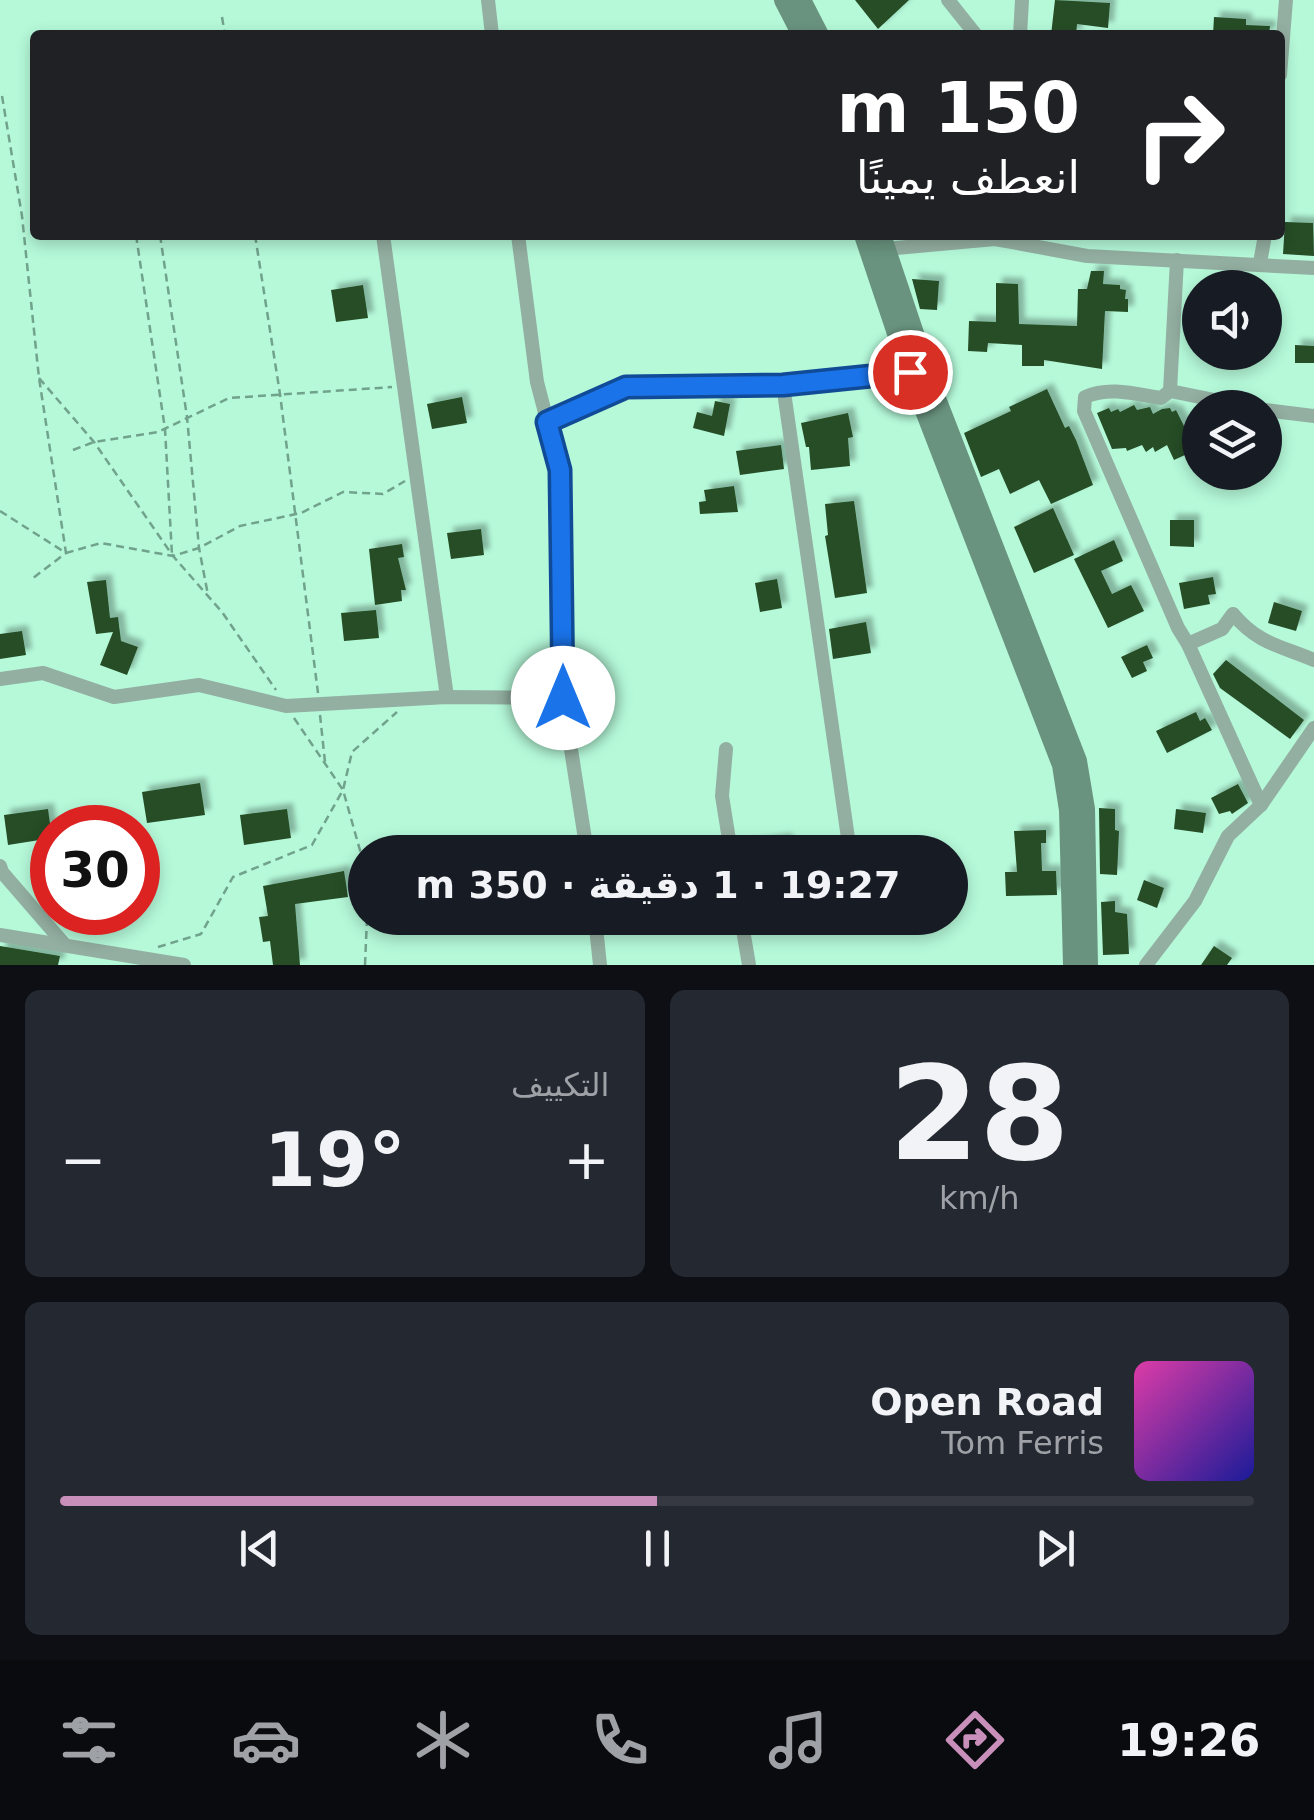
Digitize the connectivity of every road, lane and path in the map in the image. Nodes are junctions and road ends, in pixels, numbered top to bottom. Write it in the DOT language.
graph roads {
  1 [pos="488,0"];
  2 [pos="784,0"];
  3 [pos="801,0"];
  4 [pos="948,0"];
  5 [pos="1022,0"];
  6 [pos="1286,0"];
  7 [pos="222,18"];
  8 [pos="224,30"];
  9 [pos="491,30"];
  10 [pos="799,30"];
  11 [pos="816,30"];
  12 [pos="972,30"];
  13 [pos="1020,30"];
  14 [pos="1284,30"];
  15 [pos="2,96"];
  16 [pos="137,240"];
  17 [pos="161,240"];
  18 [pos="256,240"];
  19 [pos="384,240"];
  20 [pos="519,240"];
  21 [pos="866,240"];
  22 [pos="928,240"];
  23 [pos="1010,240"];
  24 [pos="1263,240"];
  25 [pos="883,242"];
  26 [pos="1177,260"];
  27 [pos="1260,263"];
  28 [pos="1314,268"];
  29 [pos="910,372"];
  30 [pos="39,378"];
  31 [pos="783,385"];
  32 [pos="402,387"];
  33 [pos="1170,391"];
  34 [pos="1182,393"];
  35 [pos="280,394"];
  36 [pos="1282,412"];
  37 [pos="1314,416"];
  38 [pos="187,418"];
  39 [pos="547,422"];
  40 [pos="164,428"];
  41 [pos="94,442"];
  42 [pos="73,450"];
  43 [pos="414,475"];
  44 [pos="0,510"];
  45 [pos="294,514"];
  46 [pos="199,548"];
  47 [pos="66,553"];
  48 [pos="172,556"];
  49 [pos="33,578"];
  50 [pos="208,596"];
  51 [pos="1188,644"];
  52 [pos="1314,660"];
  53 [pos="0,678"];
  54 [pos="446,697"];
  55 [pos="563,698"];
  56 [pos="412,699"];
  57 [pos="319,704"];
  58 [pos="286,706"];
  59 [pos="1314,728"];
  60 [pos="726,749"];
  61 [pos="325,764"];
  62 [pos="343,790"];
  63 [pos="1261,805"];
  64 [pos="356,835"];
  65 [pos="583,835"];
  66 [pos="728,835"];
  67 [pos="848,835"];
  68 [pos="0,866"];
  69 [pos="0,934"];
  70 [pos="367,935"];
  71 [pos="596,935"];
  72 [pos="744,935"];
  73 [pos="66,946"];
  74 [pos="90,950"];
  75 [pos="129,956"];
  76 [pos="84,965"];
  77 [pos="184,965"];
  78 [pos="364,965"];
  79 [pos="600,965"];
  80 [pos="748,965"];
  81 [pos="1073,965"];
  82 [pos="1088,965"];
  83 [pos="1146,965"];
  1 -- 9 [label="street"];
  2 -- 10 [label="street"];
  3 -- 11 [label="street"];
  4 -- 12 [label="street"];
  5 -- 13 [label="street"];
  6 -- 14 [label="street"];
  7 -- 8 [label="path"];
  15 -- 30 [label="path"];
  16 -- 40 [label="path"];
  17 -- 38 [label="path"];
  18 -- 35 [label="path"];
  19 -- 32 [label="street"];
  20 -- 39 [label="street"];
  21 -- 29 [label="street"];
  22 -- 25 [label="street"];
  23 -- 26 [label="street"];
  24 -- 27 [label="street"];
  25 -- 82 [label="street"];
  26 -- 27 [label="street"];
  26 -- 33 [label="street"];
  27 -- 28 [label="street"];
  29 -- 31 [label="street"];
  29 -- 81 [label="street"];
  30 -- 41 [label="path"];
  30 -- 47 [label="path"];
  31 -- 39 [label="street"];
  31 -- 67 [label="street"];
  32 -- 35 [label="path"];
  32 -- 43 [label="street"];
  33 -- 34 [label="street"];
  33 -- 51 [label="street"];
  35 -- 38 [label="path"];
  35 -- 45 [label="path"];
  36 -- 37 [label="street"];
  38 -- 40 [label="path"];
  38 -- 46 [label="path"];
  39 -- 55 [label="street"];
  40 -- 41 [label="path"];
  40 -- 48 [label="path"];
  41 -- 42 [label="path"];
  41 -- 48 [label="path"];
  43 -- 45 [label="path"];
  43 -- 54 [label="street"];
  44 -- 47 [label="path"];
  45 -- 46 [label="path"];
  45 -- 57 [label="path"];
  46 -- 48 [label="path"];
  46 -- 50 [label="path"];
  47 -- 48 [label="path"];
  47 -- 49 [label="path"];
  48 -- 50 [label="path"];
  50 -- 58 [label="path"];
  51 -- 52 [label="street"];
  51 -- 63 [label="street"];
  53 -- 58 [label="street"];
  54 -- 55 [label="street"];
  54 -- 56 [label="street"];
  55 -- 65 [label="street"];
  56 -- 57 [label="street"];
  56 -- 62 [label="path"];
  57 -- 58 [label="street"];
  57 -- 61 [label="path"];
  58 -- 61 [label="path"];
  59 -- 63 [label="street"];
  60 -- 66 [label="street"];
  61 -- 62 [label="path"];
  62 -- 64 [label="path"];
  62 -- 75 [label="path"];
  63 -- 83 [label="street"];
  68 -- 73 [label="street"];
  69 -- 73 [label="street"];
  70 -- 78 [label="path"];
  71 -- 79 [label="street"];
  72 -- 80 [label="street"];
  73 -- 74 [label="street"];
  74 -- 75 [label="street"];
  74 -- 76 [label="street"];
  75 -- 77 [label="street"];
}
